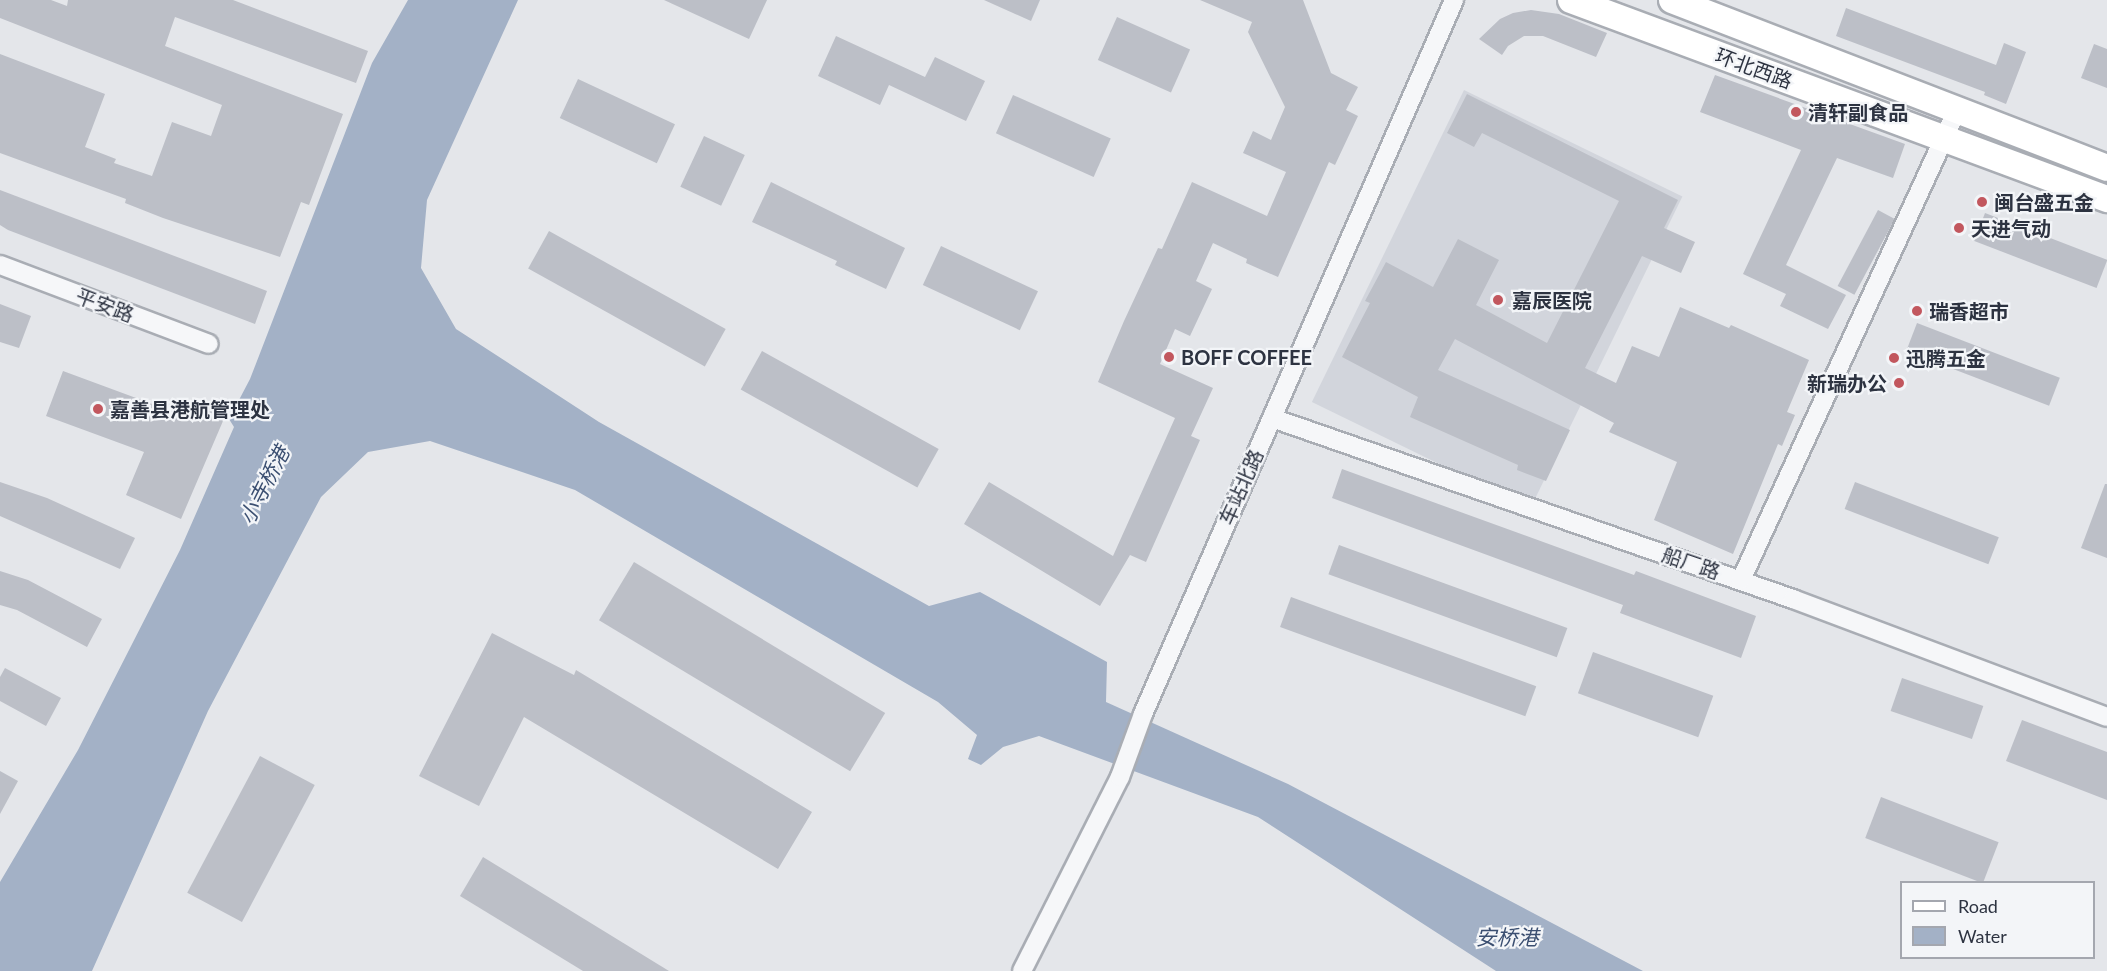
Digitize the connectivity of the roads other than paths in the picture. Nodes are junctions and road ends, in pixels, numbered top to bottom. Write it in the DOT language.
graph roads {
  1 [pos="1454,0"];
  2 [pos="1571,0"];
  3 [pos="1672,0"];
  4 [pos="1957,110"];
  5 [pos="1945,139"];
  6 [pos="2107,168"];
  7 [pos="2107,199"];
  8 [pos="0,265"];
  9 [pos="209,344"];
  10 [pos="1272,418"];
  11 [pos="1741,580"];
  12 [pos="2107,717"];
  13 [pos="1022,971"];
  1 -- 10 [label="street, 车站北路"];
  2 -- 5 [label="street, 环北西路"];
  3 -- 4 [label="street, 环北西路"];
  4 -- 5 [label="street"];
  4 -- 6 [label="street, 环北西路"];
  5 -- 7 [label="street, 环北西路"];
  5 -- 11 [label="street"];
  8 -- 9 [label="street, 平安路"];
  10 -- 11 [label="street, 船厂路"];
  10 -- 13 [label="street, 车站北路"];
  11 -- 12 [label="street, 船厂路"];
}
